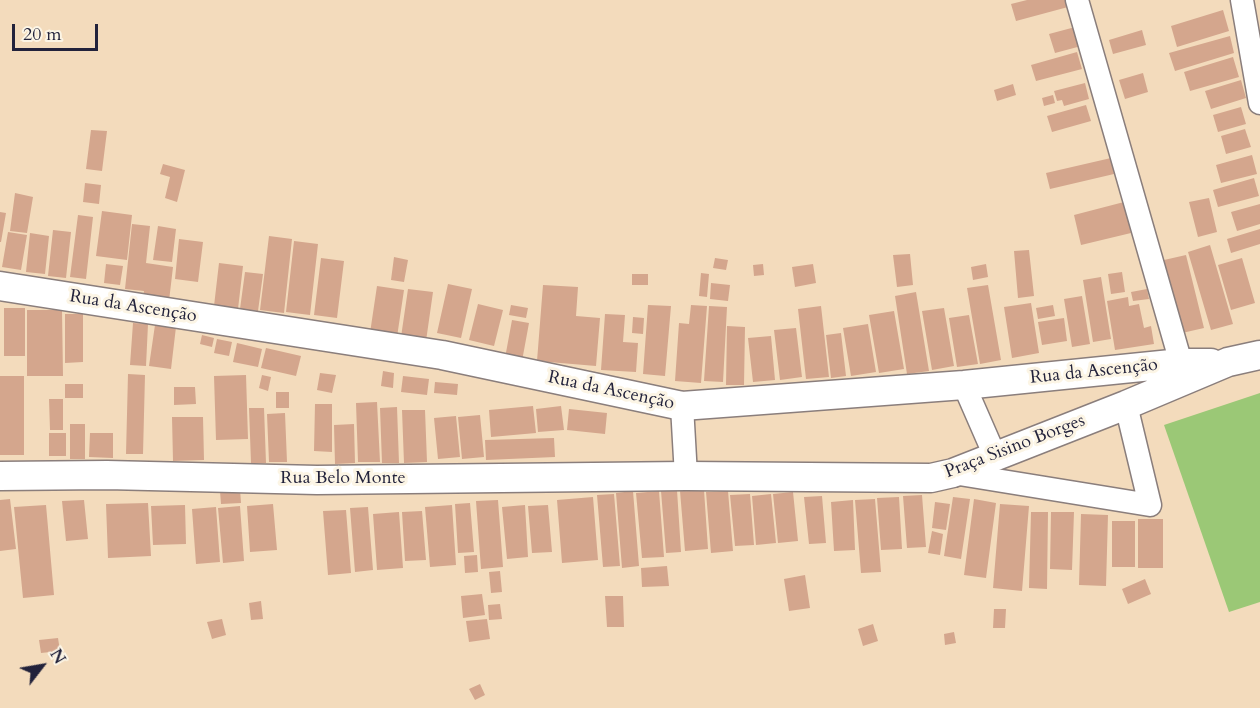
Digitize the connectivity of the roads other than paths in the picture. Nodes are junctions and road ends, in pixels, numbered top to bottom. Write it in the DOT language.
graph roads {
  1 [pos="1077,0"];
  2 [pos="1242,0"];
  3 [pos="1260,103"];
  4 [pos="0,286"];
  5 [pos="1260,356"];
  6 [pos="1228,362"];
  7 [pos="1180,363"];
  8 [pos="964,385"];
  9 [pos="1126,405"];
  10 [pos="682,406"];
  11 [pos="995,456"];
  12 [pos="953,473"];
  13 [pos="0,476"];
  14 [pos="686,476"];
  1 -- 7 [label="street"];
  2 -- 3 [label="street"];
  4 -- 10 [label="street, Rua da Ascenção"];
  5 -- 6 [label="street, Praça Sisino Borges"];
  6 -- 7 [label="street, Rua da Ascenção"];
  6 -- 9 [label="street, Praça Sisino Borges"];
  7 -- 8 [label="street, Rua da Ascenção"];
  8 -- 10 [label="street, Rua da Ascenção"];
  8 -- 11 [label="street"];
  9 -- 11 [label="street, Praça Sisino Borges"];
  9 -- 12 [label="street"];
  10 -- 14 [label="street"];
  11 -- 12 [label="street, Praça Sisino Borges"];
  12 -- 14 [label="street, Praça Sisino Borges"];
  13 -- 14 [label="street, Rua Belo Monte"];
}
